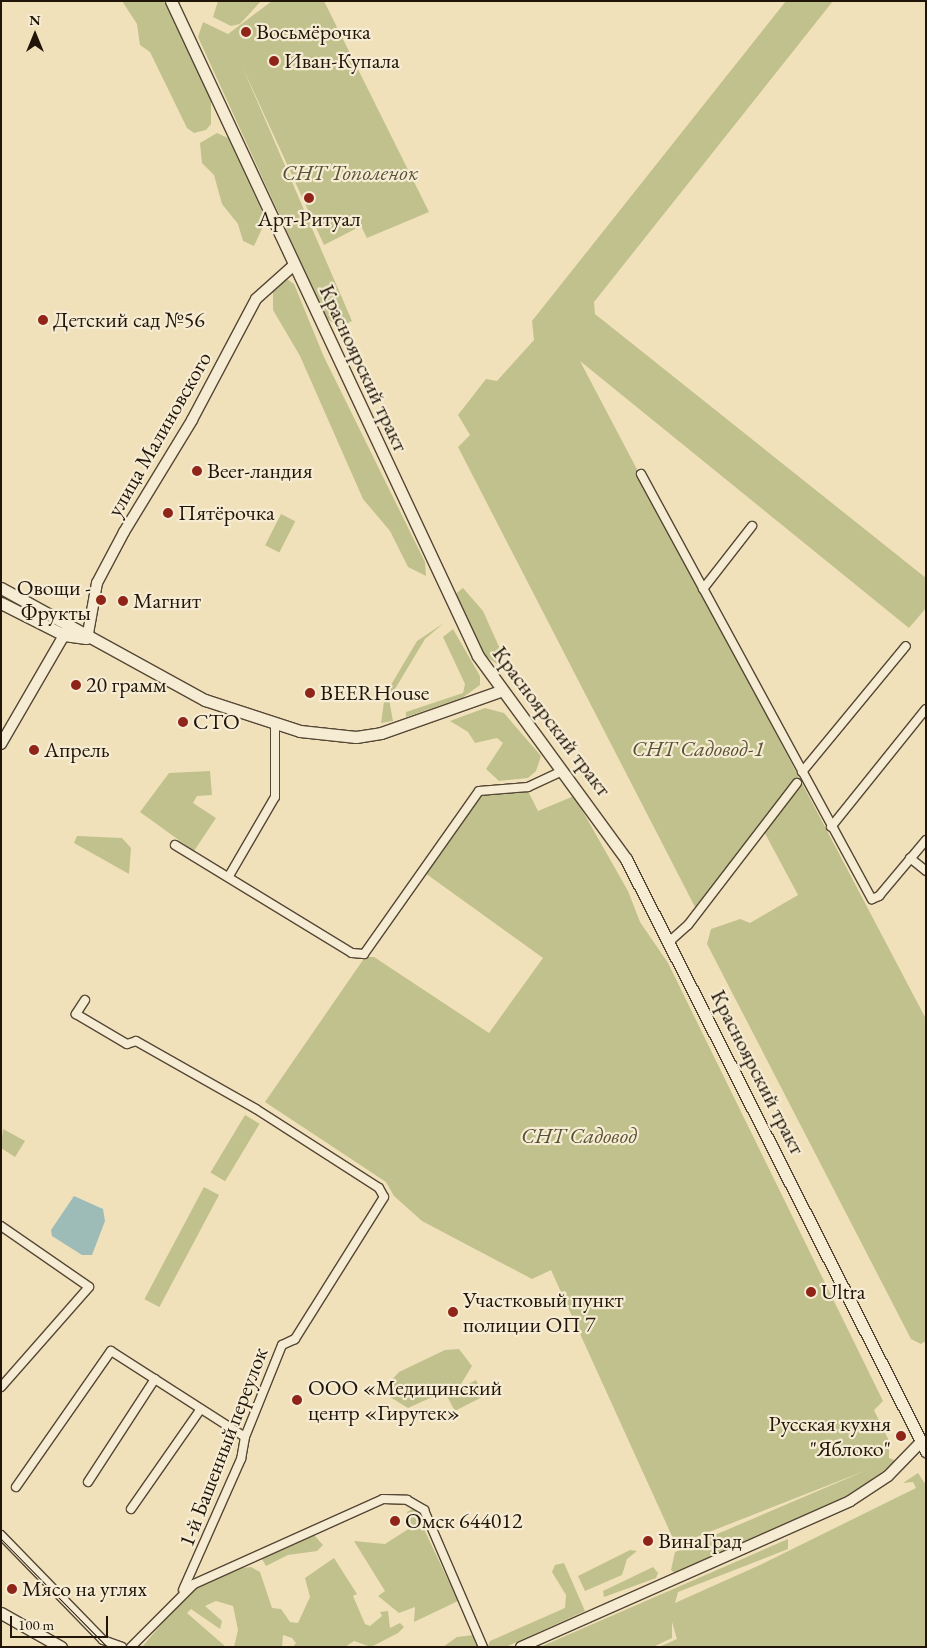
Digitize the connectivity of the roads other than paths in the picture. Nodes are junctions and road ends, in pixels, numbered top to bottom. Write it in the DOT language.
graph roads {
  1 [pos="171,1"];
  2 [pos="294,265"];
  3 [pos="641,474"];
  4 [pos="752,526"];
  5 [pos="1,588"];
  6 [pos="703,589"];
  7 [pos="1,602"];
  8 [pos="70,624"];
  9 [pos="64,635"];
  10 [pos="86,638"];
  11 [pos="906,646"];
  12 [pos="500,691"];
  13 [pos="926,710"];
  14 [pos="274,725"];
  15 [pos="1,744"];
  16 [pos="563,771"];
  17 [pos="802,772"];
  18 [pos="797,783"];
  19 [pos="831,827"];
  20 [pos="926,840"];
  21 [pos="175,845"];
  22 [pos="910,858"];
  23 [pos="926,871"];
  24 [pos="229,876"];
  25 [pos="670,941"];
  26 [pos="85,1000"];
  27 [pos="1,1226"];
  28 [pos="155,1379"];
  29 [pos="1,1387"];
  30 [pos="200,1410"];
  31 [pos="245,1437"];
  32 [pos="924,1443"];
  33 [pos="88,1482"];
  34 [pos="16,1487"];
  35 [pos="131,1509"];
  36 [pos="1,1535"];
  37 [pos="183,1590"];
  38 [pos="1,1614"];
  39 [pos="61,1647"];
  40 [pos="122,1647"];
  41 [pos="132,1647"];
  42 [pos="483,1647"];
  43 [pos="521,1647"];
  1 -- 2 [label="main road, Красноярский тракт"];
  2 -- 10 [label="street, улица Малиновского"];
  2 -- 12 [label="main road, Красноярский тракт"];
  3 -- 6 [label="street"];
  4 -- 6 [label="street"];
  5 -- 8 [label="main road"];
  6 -- 17 [label="street"];
  7 -- 9 [label="main road"];
  8 -- 9 [label="street"];
  8 -- 10 [label="main road"];
  9 -- 10 [label="main road"];
  9 -- 15 [label="street"];
  10 -- 14 [label="main road"];
  11 -- 17 [label="street"];
  12 -- 14 [label="main road"];
  12 -- 16 [label="main road, Красноярский тракт"];
  13 -- 19 [label="street"];
  14 -- 24 [label="street"];
  16 -- 24 [label="street"];
  16 -- 25 [label="main road, Красноярский тракт"];
  17 -- 19 [label="street"];
  18 -- 25 [label="street"];
  19 -- 22 [label="street"];
  20 -- 22 [label="street"];
  21 -- 24 [label="street"];
  22 -- 23 [label="street"];
  25 -- 32 [label="main road, Красноярский тракт"];
  26 -- 31 [label="street, 1-й Башенный переулок"];
  27 -- 29 [label="street"];
  28 -- 30 [label="street"];
  28 -- 33 [label="street"];
  28 -- 34 [label="street"];
  30 -- 31 [label="street"];
  30 -- 35 [label="street"];
  31 -- 37 [label="street, 1-й Башенный переулок"];
  32 -- 43 [label="street"];
  36 -- 40 [label="street"];
  37 -- 41 [label="street"];
  37 -- 42 [label="street"];
  38 -- 39 [label="main road"];
}
